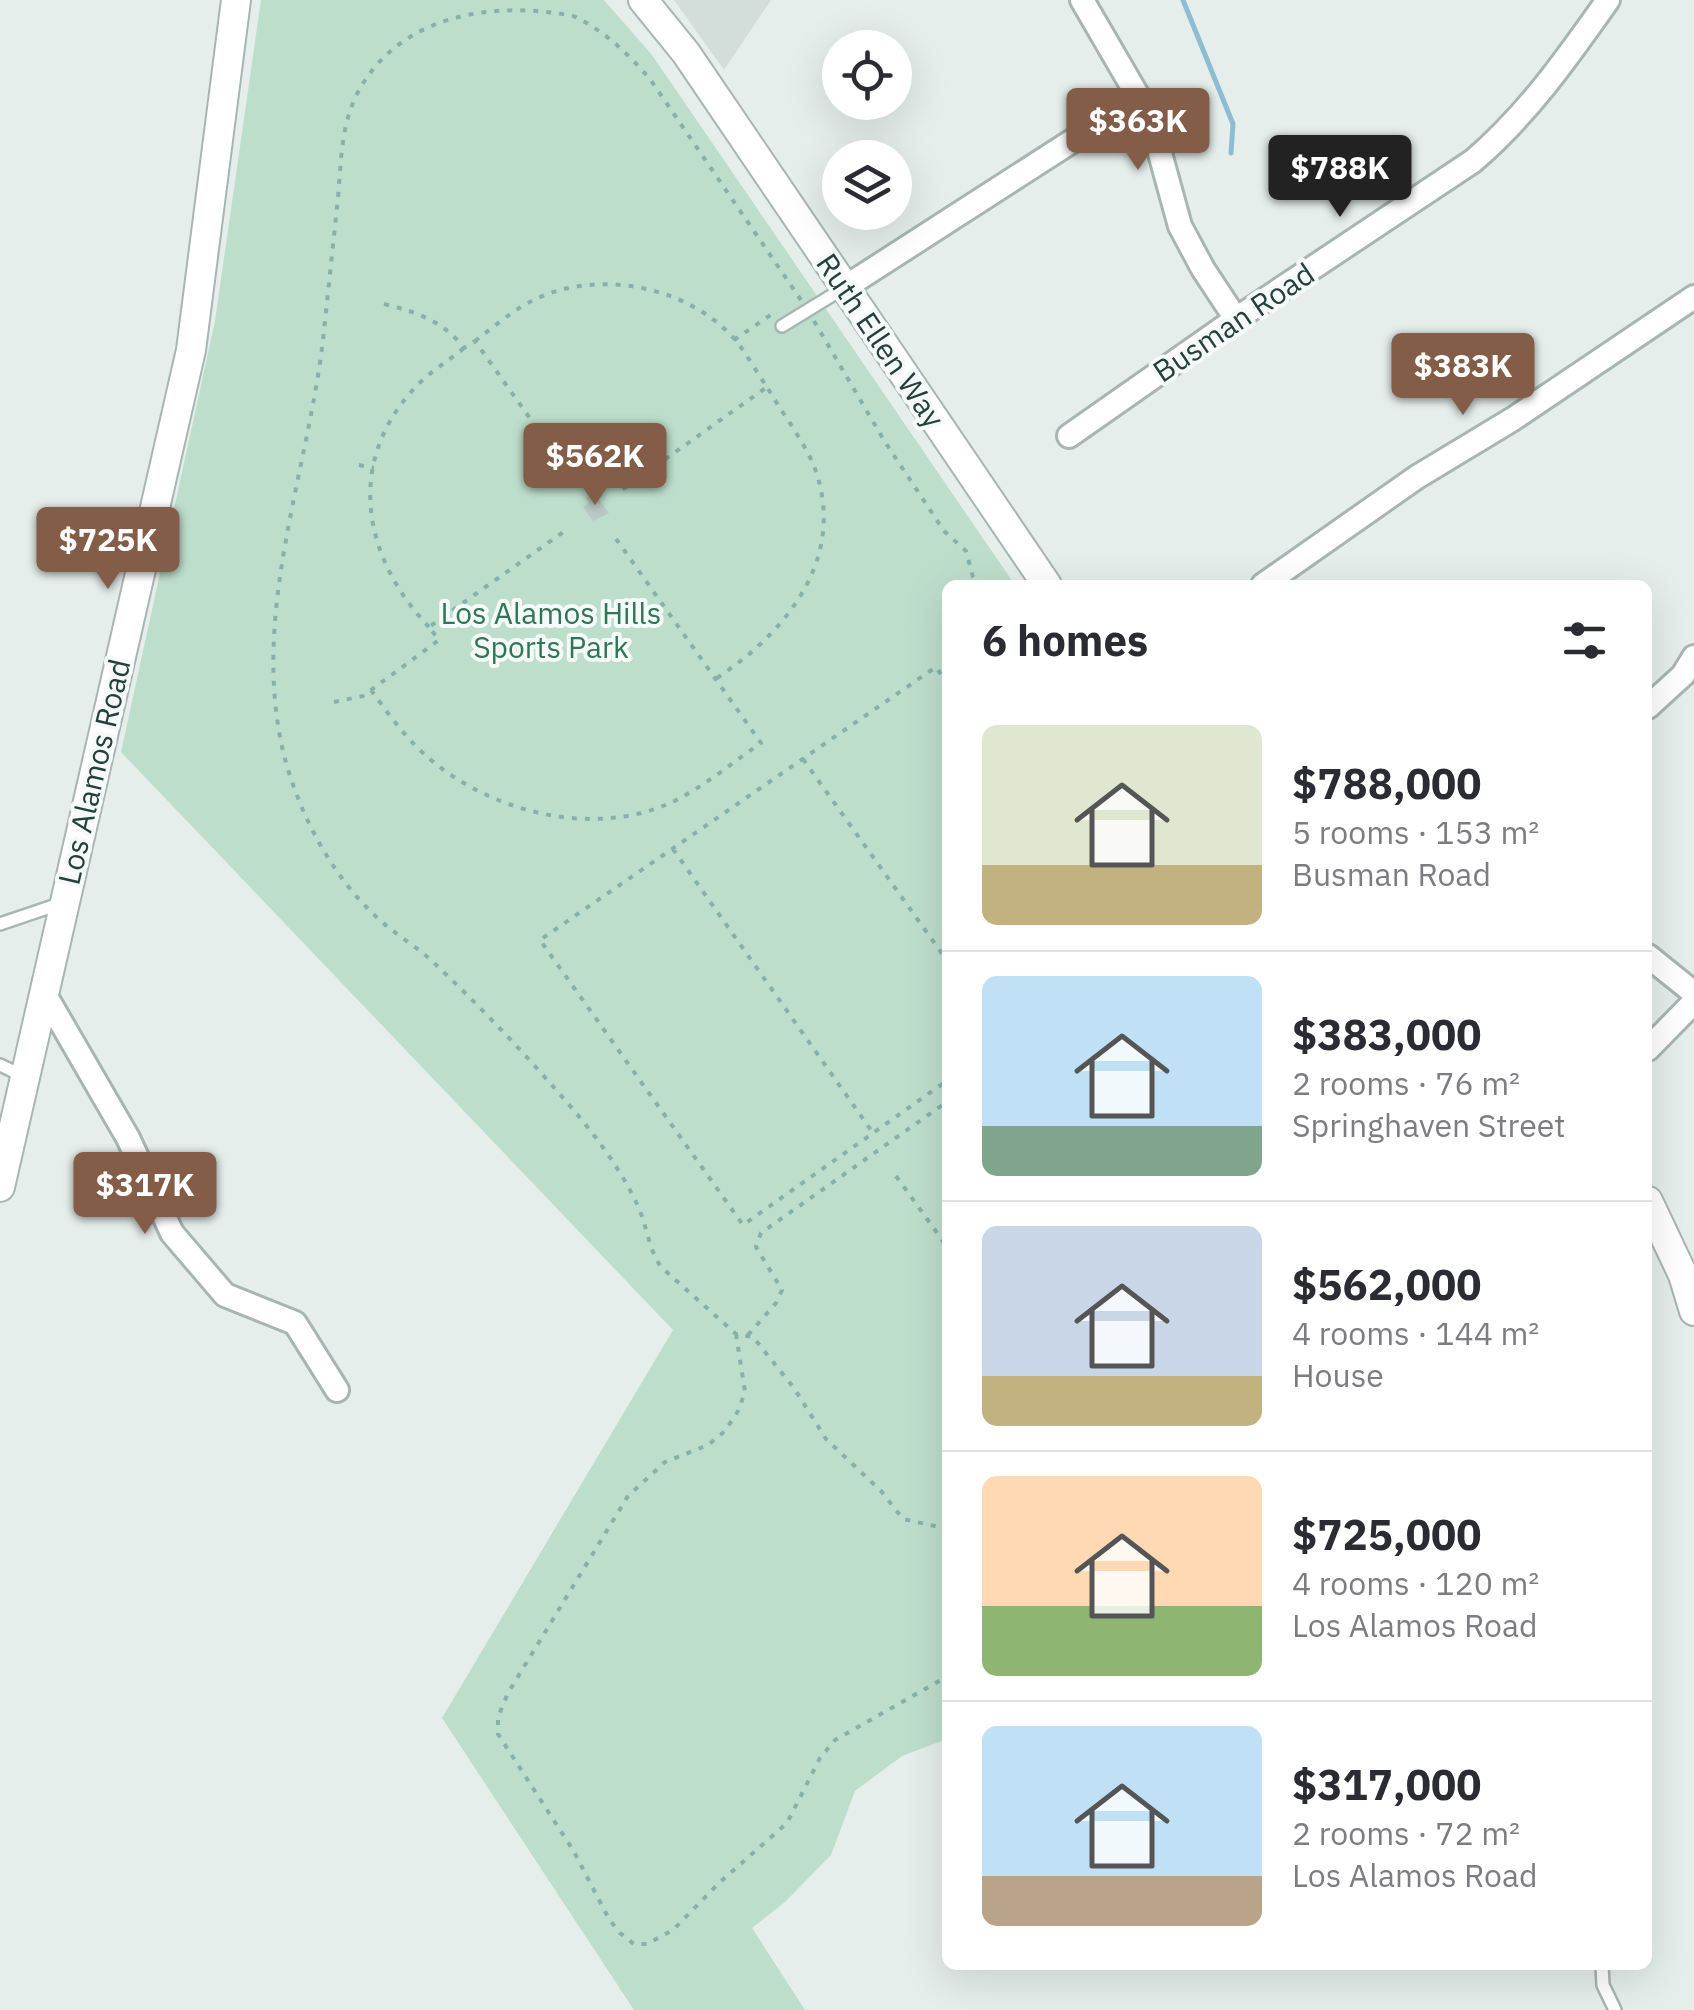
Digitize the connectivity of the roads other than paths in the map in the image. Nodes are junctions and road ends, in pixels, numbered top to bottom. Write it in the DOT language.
graph roads {
  1 [pos="236,0"];
  2 [pos="643,0"];
  3 [pos="1082,0"];
  4 [pos="1608,0"];
  5 [pos="1139,98"];
  6 [pos="844,288"];
  7 [pos="1694,297"];
  8 [pos="1236,319"];
  9 [pos="782,326"];
  10 [pos="1069,436"];
  11 [pos="1043,580"];
  12 [pos="1270,580"];
  13 [pos="1694,657"];
  14 [pos="1652,703"];
  15 [pos="65,902"];
  16 [pos="0,924"];
  17 [pos="1652,959"];
  18 [pos="1694,993"];
  19 [pos="44,994"];
  20 [pos="1694,1002"];
  21 [pos="1652,1045"];
  22 [pos="13,1071"];
  23 [pos="0,1186"];
  24 [pos="1652,1209"];
  25 [pos="1694,1311"];
  26 [pos="337,1390"];
  27 [pos="1602,1970"];
  28 [pos="1615,2010"];
  1 -- 15 [label="street, Los Alamos Road"];
  2 -- 6 [label="street, Ruth Ellen Way"];
  3 -- 5 [label="street"];
  4 -- 8 [label="street, Busman Road"];
  5 -- 6 [label="street"];
  5 -- 8 [label="street"];
  6 -- 9 [label="lane"];
  6 -- 11 [label="street, Ruth Ellen Way"];
  7 -- 12 [label="street"];
  8 -- 10 [label="street, Busman Road"];
  13 -- 14 [label="street"];
  15 -- 16 [label="lane"];
  15 -- 19 [label="street, Los Alamos Road"];
  17 -- 18 [label="street"];
  19 -- 22 [label="street, Los Alamos Road"];
  19 -- 26 [label="street"];
  20 -- 21 [label="street"];
  22 -- 23 [label="street, Los Alamos Road"];
  24 -- 25 [label="street"];
  27 -- 28 [label="lane"];
}
